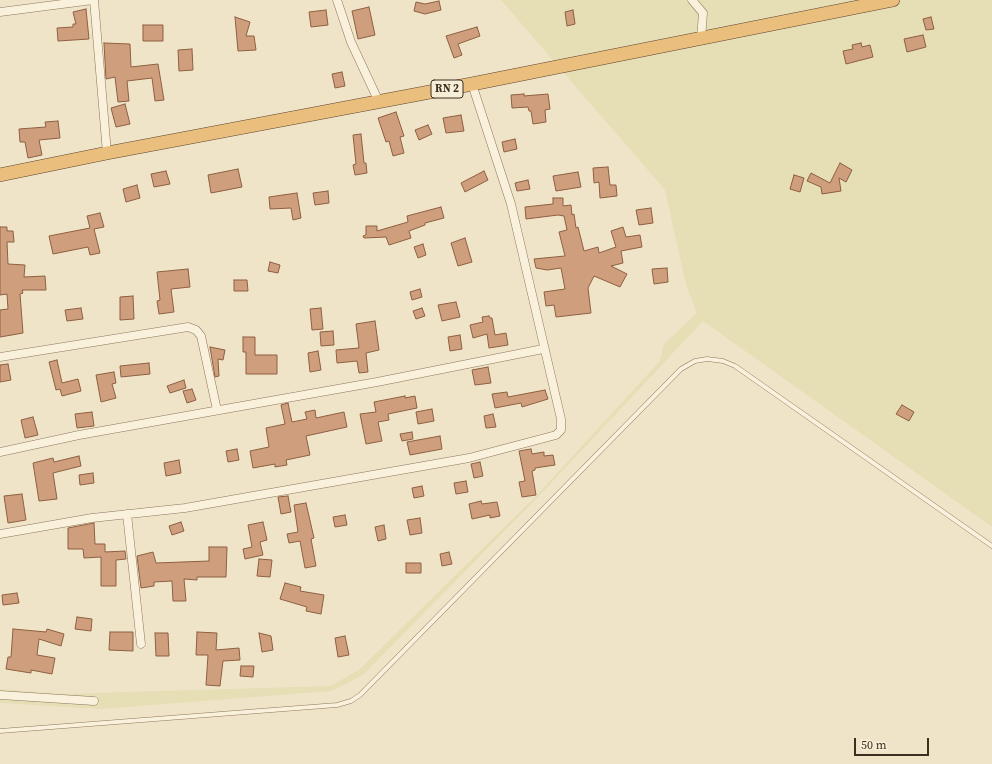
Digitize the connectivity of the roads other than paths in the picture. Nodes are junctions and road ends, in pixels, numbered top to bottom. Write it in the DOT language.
graph roads {
  1 [pos="93,0"];
  2 [pos="337,0"];
  3 [pos="692,0"];
  4 [pos="893,0"];
  5 [pos="0,12"];
  6 [pos="701,39"];
  7 [pos="472,84"];
  8 [pos="379,102"];
  9 [pos="107,153"];
  10 [pos="0,175"];
  11 [pos="543,349"];
  12 [pos="0,357"];
  13 [pos="217,410"];
  14 [pos="0,452"];
  15 [pos="127,514"];
  16 [pos="0,534"];
  17 [pos="992,546"];
  18 [pos="141,644"];
  19 [pos="0,695"];
  20 [pos="94,701"];
  21 [pos="0,731"];
  1 -- 5 [label="street"];
  1 -- 9 [label="street"];
  2 -- 8 [label="street"];
  3 -- 6 [label="street"];
  4 -- 6 [label="highway, RN 2"];
  6 -- 7 [label="highway, RN 2"];
  7 -- 8 [label="highway, RN 2"];
  7 -- 11 [label="street"];
  8 -- 9 [label="highway, RN 2"];
  9 -- 10 [label="highway, RN 2"];
  11 -- 13 [label="street"];
  11 -- 15 [label="street"];
  12 -- 13 [label="street"];
  13 -- 14 [label="street"];
  15 -- 16 [label="street"];
  15 -- 18 [label="street"];
  17 -- 21 [label="lane"];
  19 -- 20 [label="street"];
}
